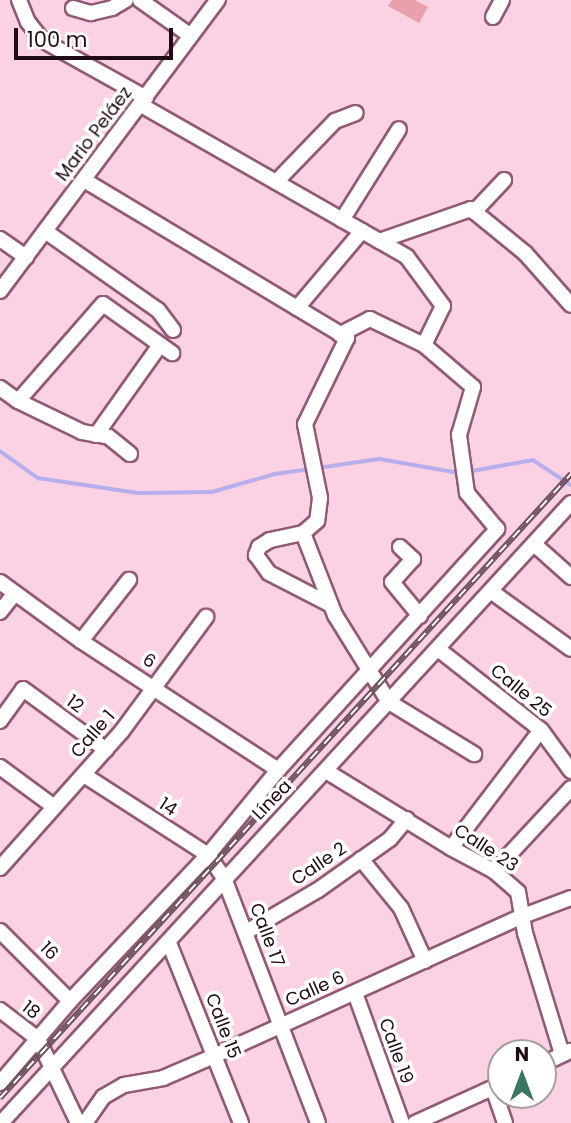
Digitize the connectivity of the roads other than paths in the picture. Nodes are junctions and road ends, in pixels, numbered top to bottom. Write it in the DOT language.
graph roads {
  1 [pos="19,0"];
  2 [pos="126,0"];
  3 [pos="141,0"];
  4 [pos="218,0"];
  5 [pos="502,0"];
  6 [pos="73,8"];
  7 [pos="493,17"];
  8 [pos="191,36"];
  9 [pos="144,102"];
  10 [pos="356,113"];
  11 [pos="399,129"];
  12 [pos="84,180"];
  13 [pos="505,180"];
  14 [pos="276,182"];
  15 [pos="474,212"];
  16 [pos="342,220"];
  17 [pos="45,231"];
  18 [pos="362,231"];
  19 [pos="0,239"];
  20 [pos="379,241"];
  21 [pos="26,257"];
  22 [pos="0,291"];
  23 [pos="571,305"];
  24 [pos="297,308"];
  25 [pos="173,330"];
  26 [pos="340,334"];
  27 [pos="424,345"];
  28 [pos="0,388"];
  29 [pos="18,401"];
  30 [pos="96,435"];
  31 [pos="131,454"];
  32 [pos="571,503"];
  33 [pos="303,533"];
  34 [pos="534,544"];
  35 [pos="400,547"];
  36 [pos="571,577"];
  37 [pos="129,580"];
  38 [pos="0,582"];
  39 [pos="492,592"];
  40 [pos="15,593"];
  41 [pos="331,605"];
  42 [pos="0,612"];
  43 [pos="420,616"];
  44 [pos="206,617"];
  45 [pos="81,641"];
  46 [pos="438,649"];
  47 [pos="571,649"];
  48 [pos="369,668"];
  49 [pos="155,687"];
  50 [pos="389,702"];
  51 [pos="0,721"];
  52 [pos="541,730"];
  53 [pos="106,750"];
  54 [pos="474,754"];
  55 [pos="0,767"];
  56 [pos="278,770"];
  57 [pos="326,771"];
  58 [pos="571,771"];
  59 [pos="84,775"];
  60 [pos="571,788"];
  61 [pos="54,806"];
  62 [pos="407,819"];
  63 [pos="222,836"];
  64 [pos="188,843"];
  65 [pos="451,848"];
  66 [pos="208,855"];
  67 [pos="361,859"];
  68 [pos="0,868"];
  69 [pos="494,871"];
  70 [pos="224,878"];
  71 [pos="571,898"];
  72 [pos="523,916"];
  73 [pos="0,930"];
  74 [pos="246,932"];
  75 [pos="169,943"];
  76 [pos="425,961"];
  77 [pos="355,993"];
  78 [pos="70,1001"];
  79 [pos="0,1010"];
  80 [pos="281,1025"];
  81 [pos="38,1040"];
  82 [pos="567,1052"];
  83 [pos="215,1056"];
  84 [pos="53,1066"];
  85 [pos="0,1083"];
  86 [pos="487,1091"];
  87 [pos="1,1123"];
  88 [pos="78,1123"];
  89 [pos="85,1123"];
  90 [pos="241,1123"];
  91 [pos="318,1123"];
  92 [pos="402,1123"];
  93 [pos="415,1123"];
  1 -- 9 [label="street"];
  2 -- 6 [label="street"];
  3 -- 8 [label="street"];
  4 -- 8 [label="street, Mario Peláez"];
  5 -- 7 [label="street"];
  8 -- 9 [label="street, Mario Peláez"];
  9 -- 12 [label="street, Mario Peláez"];
  9 -- 14 [label="street"];
  10 -- 14 [label="street"];
  11 -- 16 [label="street"];
  12 -- 17 [label="street, Mario Peláez"];
  12 -- 24 [label="street"];
  13 -- 15 [label="street"];
  14 -- 16 [label="street"];
  15 -- 20 [label="street"];
  15 -- 23 [label="street"];
  16 -- 18 [label="street"];
  17 -- 21 [label="street, Mario Peláez"];
  17 -- 25 [label="street"];
  18 -- 20 [label="street"];
  18 -- 24 [label="street"];
  19 -- 21 [label="street"];
  20 -- 27 [label="street"];
  21 -- 22 [label="street, Mario Peláez"];
  24 -- 26 [label="street"];
  26 -- 27 [label="street"];
  26 -- 33 [label="street"];
  27 -- 43 [label="street, Línea"];
  28 -- 29 [label="street"];
  29 -- 30 [label="street"];
  29 -- 30 [label="street"];
  30 -- 31 [label="street"];
  32 -- 34 [label="street, Línea"];
  33 -- 41 [label="street"];
  33 -- 41 [label="street"];
  34 -- 36 [label="street"];
  34 -- 39 [label="street, Línea"];
  35 -- 43 [label="street"];
  37 -- 45 [label="street"];
  38 -- 40 [label="street, 6"];
  39 -- 46 [label="street, Línea"];
  39 -- 47 [label="street"];
  40 -- 42 [label="street"];
  40 -- 45 [label="street, 6"];
  41 -- 48 [label="street"];
  43 -- 48 [label="street, Línea"];
  44 -- 49 [label="street, Calle 1"];
  45 -- 49 [label="street, 6"];
  46 -- 50 [label="street, Línea"];
  46 -- 52 [label="street, Calle 25"];
  48 -- 50 [label="street"];
  48 -- 56 [label="street, Línea"];
  49 -- 53 [label="street, Calle 1"];
  49 -- 56 [label="street, 6"];
  50 -- 54 [label="street"];
  50 -- 57 [label="street, Línea"];
  51 -- 53 [label="street, 12"];
  52 -- 58 [label="street, Calle 25"];
  52 -- 65 [label="street"];
  53 -- 59 [label="street, Calle 1"];
  55 -- 61 [label="street"];
  56 -- 63 [label="street, Línea"];
  57 -- 62 [label="street, Calle 23"];
  57 -- 70 [label="street, Línea"];
  59 -- 61 [label="street, Calle 1"];
  59 -- 64 [label="street, 14"];
  60 -- 69 [label="street"];
  61 -- 68 [label="street, Calle 1"];
  62 -- 65 [label="street, Calle 23"];
  62 -- 67 [label="street, Calle 2"];
  63 -- 64 [label="street"];
  63 -- 66 [label="street, Línea"];
  64 -- 66 [label="street, 14"];
  65 -- 69 [label="street, Calle 23"];
  66 -- 70 [label="street, 14"];
  66 -- 78 [label="street, Línea"];
  67 -- 74 [label="street, Calle 2"];
  67 -- 76 [label="street"];
  69 -- 72 [label="street, Calle 23"];
  70 -- 74 [label="street, Calle 17"];
  70 -- 75 [label="street, Línea"];
  71 -- 72 [label="street, Calle 6"];
  72 -- 76 [label="street, Calle 6"];
  72 -- 82 [label="street, Calle 23"];
  73 -- 78 [label="street, 16"];
  74 -- 80 [label="street, Calle 17"];
  75 -- 83 [label="street, Calle 15"];
  75 -- 84 [label="street, Línea"];
  76 -- 77 [label="street, Calle 6"];
  77 -- 80 [label="street, Calle 6"];
  77 -- 92 [label="street, Calle 19"];
  78 -- 81 [label="street, Línea"];
  79 -- 81 [label="street, 18"];
  80 -- 83 [label="street, Calle 6"];
  80 -- 91 [label="street, Calle 17"];
  81 -- 84 [label="street"];
  81 -- 85 [label="street, Línea"];
  83 -- 89 [label="street, Calle 6"];
  83 -- 90 [label="street, Calle 15"];
  84 -- 87 [label="street, Línea"];
  84 -- 88 [label="street"];
  86 -- 93 [label="street"];
}
